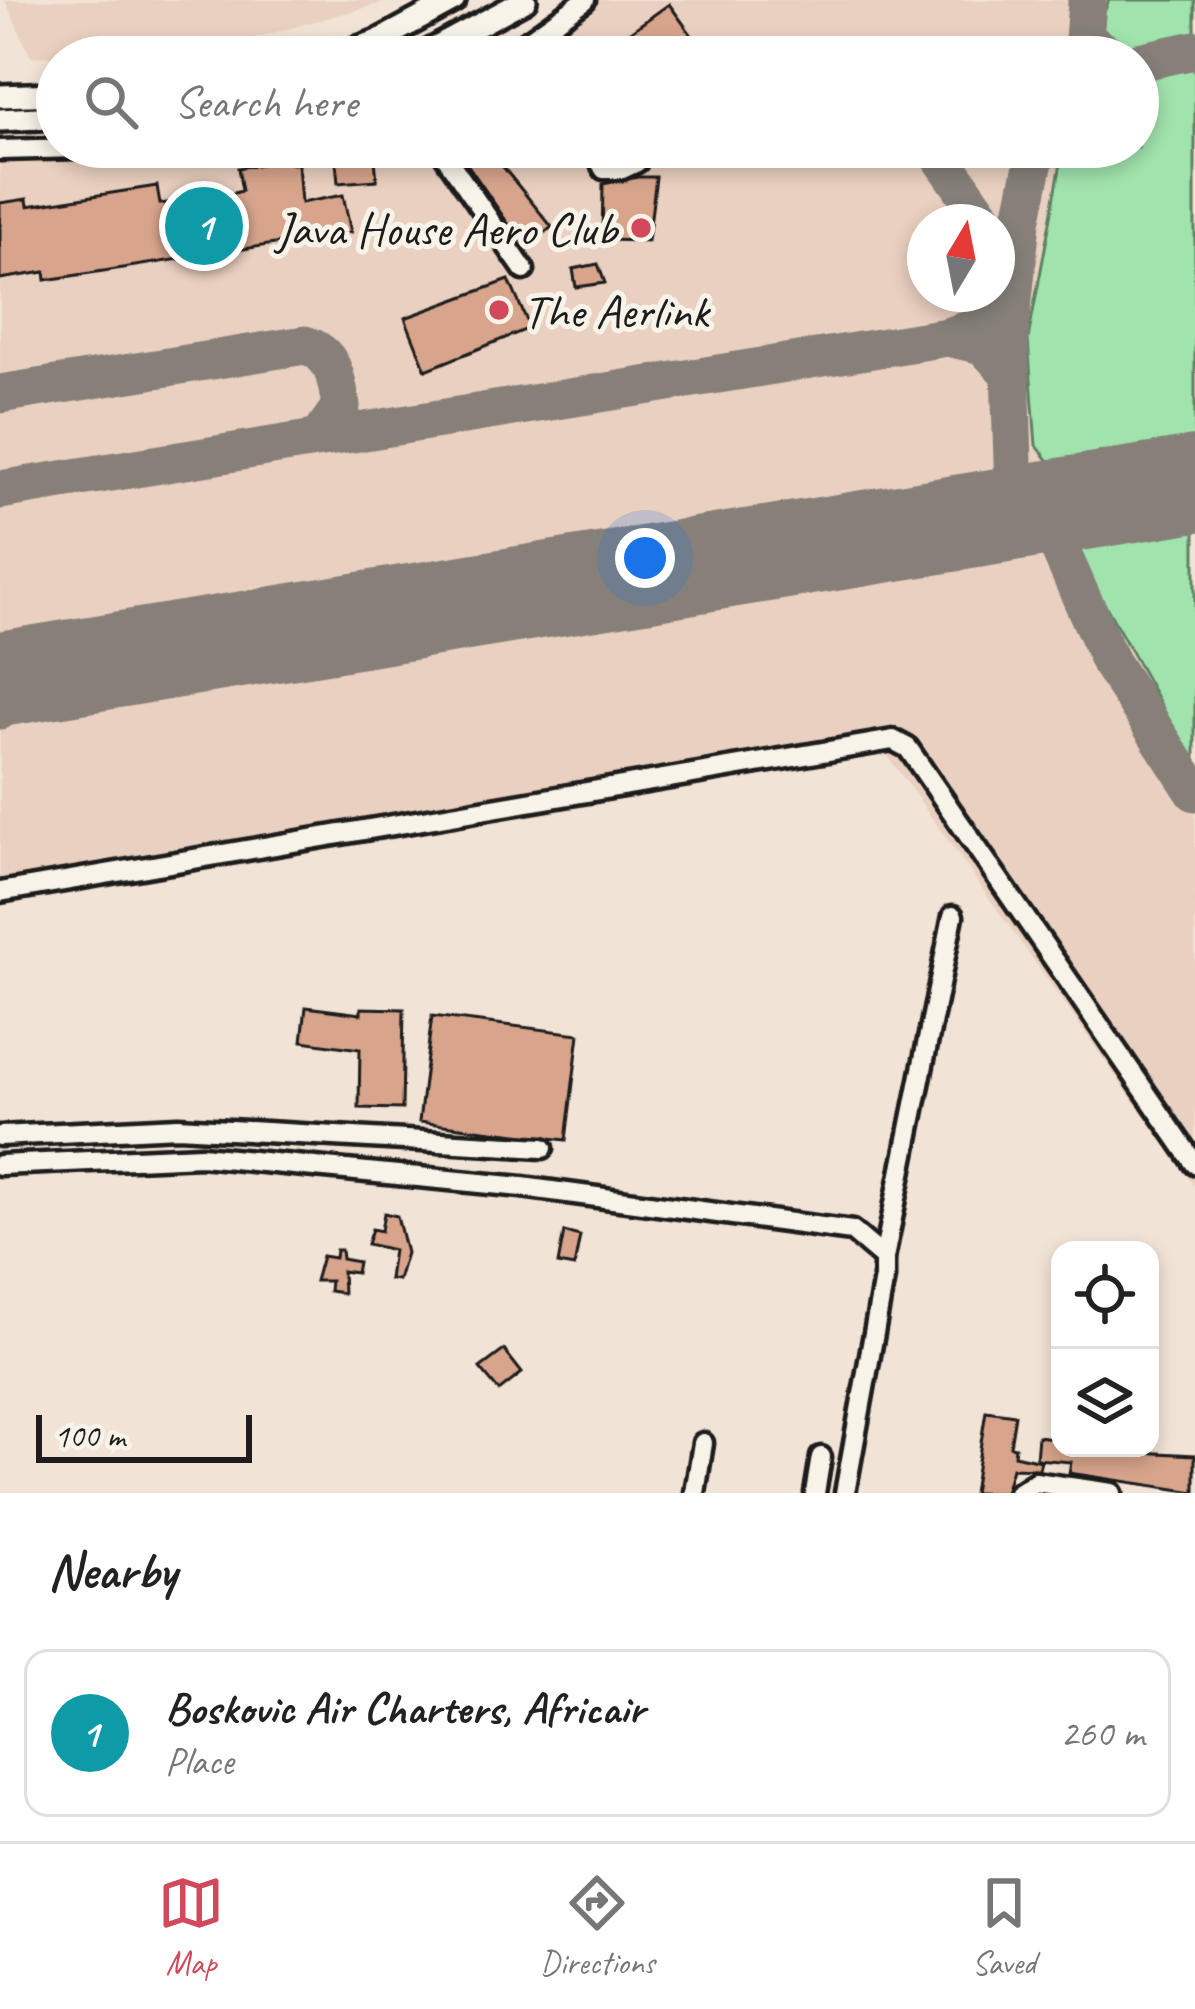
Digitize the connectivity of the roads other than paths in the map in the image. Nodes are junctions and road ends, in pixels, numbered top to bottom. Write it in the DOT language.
graph roads {
  1 [pos="454,0"];
  2 [pos="524,0"];
  3 [pos="585,0"];
  4 [pos="387,36"];
  5 [pos="458,36"];
  6 [pos="539,36"];
  7 [pos="36,95"];
  8 [pos="0,96"];
  9 [pos="36,118"];
  10 [pos="0,120"];
  11 [pos="36,149"];
  12 [pos="0,150"];
  13 [pos="454,168"];
  14 [pos="524,270"];
  15 [pos="0,892"];
  16 [pos="953,916"];
  17 [pos="0,1136"];
  18 [pos="543,1148"];
  19 [pos="1195,1164"];
  20 [pos="0,1165"];
  21 [pos="884,1258"];
  22 [pos="703,1443"];
  23 [pos="821,1457"];
  24 [pos="695,1493"];
  25 [pos="814,1493"];
  26 [pos="845,1493"];
  27 [pos="1018,1493"];
  28 [pos="1112,1493"];
  1 -- 4 [label="main road"];
  2 -- 5 [label="main road"];
  3 -- 6 [label="street"];
  7 -- 8 [label="main road"];
  9 -- 10 [label="main road"];
  11 -- 12 [label="street"];
  13 -- 14 [label="street"];
  15 -- 19 [label="street"];
  16 -- 21 [label="street"];
  17 -- 18 [label="street"];
  20 -- 21 [label="street"];
  21 -- 26 [label="street"];
  22 -- 24 [label="street"];
  23 -- 25 [label="street"];
  27 -- 28 [label="street"];
}
